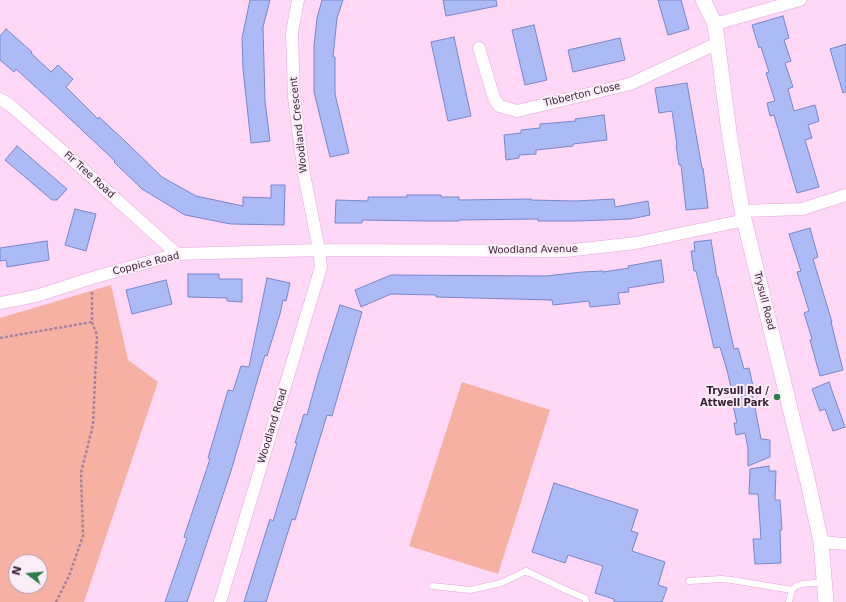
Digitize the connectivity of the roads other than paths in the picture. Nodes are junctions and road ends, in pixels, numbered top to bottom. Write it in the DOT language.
graph roads {
  1 [pos="298,0"];
  2 [pos="703,0"];
  3 [pos="800,0"];
  4 [pos="715,24"];
  5 [pos="718,42"];
  6 [pos="479,48"];
  7 [pos="0,99"];
  8 [pos="846,195"];
  9 [pos="744,216"];
  10 [pos="319,250"];
  11 [pos="177,254"];
  12 [pos="0,303"];
  13 [pos="821,542"];
  14 [pos="846,544"];
  15 [pos="689,581"];
  16 [pos="825,582"];
  17 [pos="432,586"];
  18 [pos="792,590"];
  19 [pos="220,602"];
  20 [pos="586,602"];
  21 [pos="789,602"];
  22 [pos="826,602"];
  1 -- 10 [label="street, Woodland Crescent"];
  2 -- 4 [label="street, Trysull Road"];
  3 -- 4 [label="street"];
  4 -- 5 [label="street, Trysull Road"];
  5 -- 6 [label="street, Tibberton Close"];
  5 -- 9 [label="street, Trysull Road"];
  7 -- 11 [label="street, Fir Tree Road"];
  8 -- 9 [label="street, Woodland Avenue"];
  9 -- 10 [label="street, Woodland Avenue"];
  9 -- 13 [label="street, Trysull Road"];
  10 -- 11 [label="street, Coppice Road"];
  10 -- 19 [label="street, Woodland Road"];
  11 -- 12 [label="street, Coppice Road"];
  13 -- 14 [label="street"];
  13 -- 16 [label="street, Trysull Road"];
  15 -- 18 [label="lane"];
  16 -- 18 [label="lane"];
  16 -- 22 [label="street, Trysull Road"];
  17 -- 20 [label="lane"];
  18 -- 21 [label="lane"];
}
